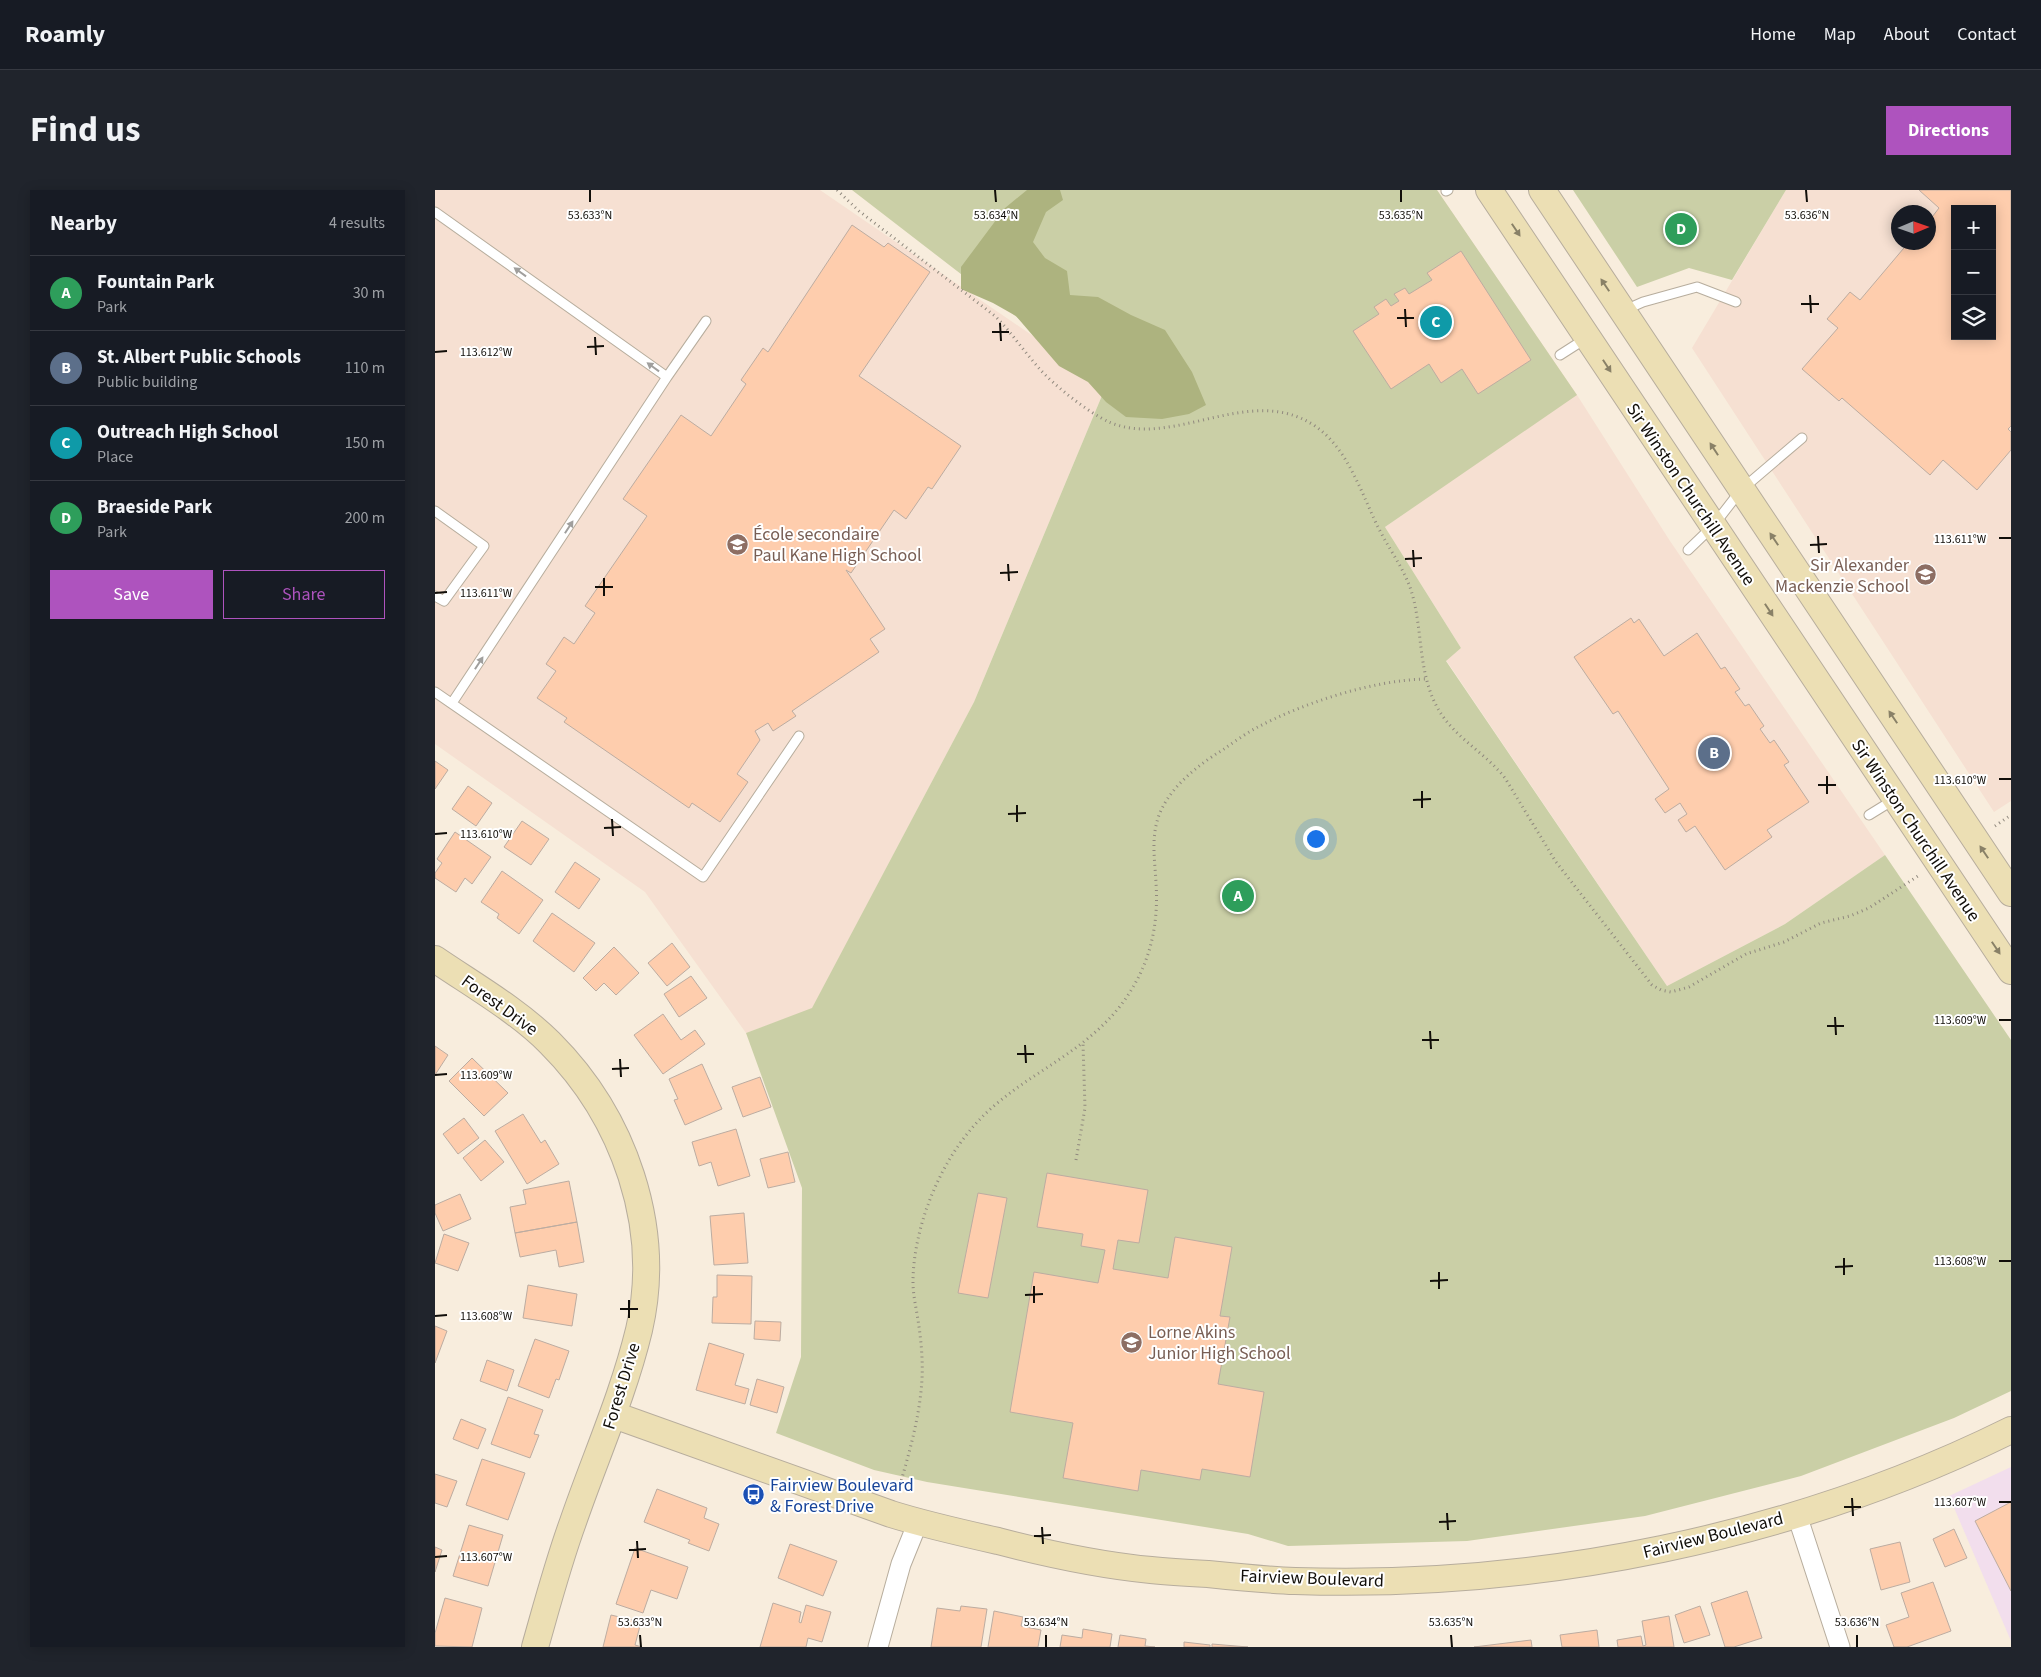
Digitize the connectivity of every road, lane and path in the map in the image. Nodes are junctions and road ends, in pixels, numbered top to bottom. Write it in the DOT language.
graph roads {
  1 [pos="837,190"];
  2 [pos="1489,190"];
  3 [pos="1542,190"];
  4 [pos="435,212"];
  5 [pos="1735,302"];
  6 [pos="1623,311"];
  7 [pos="706,321"];
  8 [pos="1588,337"];
  9 [pos="1560,355"];
  10 [pos="667,378"];
  11 [pos="1802,438"];
  12 [pos="1741,490"];
  13 [pos="435,511"];
  14 [pos="1713,526"];
  15 [pos="1688,550"];
  16 [pos="435,596"];
  17 [pos="1426,679"];
  18 [pos="435,692"];
  19 [pos="452,703"];
  20 [pos="799,736"];
  21 [pos="1895,799"];
  22 [pos="1869,815"];
  23 [pos="2011,815"];
  24 [pos="1993,827"];
  25 [pos="1919,875"];
  26 [pos="2011,893"];
  27 [pos="435,959"];
  28 [pos="2011,971"];
  29 [pos="1083,1044"];
  30 [pos="1076,1160"];
  31 [pos="614,1415"];
  32 [pos="2011,1430"];
  33 [pos="899,1485"];
  34 [pos="1797,1515"];
  35 [pos="918,1522"];
  36 [pos="535,1647"];
  37 [pos="878,1647"];
  38 [pos="1840,1647"];
  1 -- 17 [label="path"];
  2 -- 8 [label="street, Sir Winston Churchill Avenue, one-way"];
  6 -- 3 [label="street, one-way"];
  10 -- 4 [label="lane, one-way"];
  5 -- 6 [label="lane"];
  12 -- 6 [label="street, one-way"];
  7 -- 10 [label="lane"];
  8 -- 9 [label="lane"];
  8 -- 14 [label="street, Sir Winston Churchill Avenue, one-way"];
  19 -- 10 [label="lane, one-way"];
  11 -- 12 [label="lane"];
  12 -- 14 [label="lane"];
  26 -- 12 [label="street, one-way"];
  13 -- 16 [label="lane"];
  14 -- 15 [label="lane"];
  14 -- 21 [label="street, Sir Winston Churchill Avenue, one-way"];
  17 -- 25 [label="path"];
  17 -- 29 [label="path"];
  18 -- 19 [label="lane"];
  19 -- 20 [label="lane"];
  21 -- 22 [label="lane"];
  21 -- 28 [label="street, Sir Winston Churchill Avenue, one-way"];
  23 -- 24 [label="path"];
  27 -- 31 [label="street, Forest Drive"];
  29 -- 30 [label="path"];
  29 -- 33 [label="path"];
  31 -- 35 [label="street, Fairview Boulevard"];
  31 -- 36 [label="street, Forest Drive"];
  32 -- 34 [label="street, Fairview Boulevard"];
  34 -- 35 [label="street, Fairview Boulevard"];
  34 -- 38 [label="street"];
  35 -- 37 [label="street"];
}
